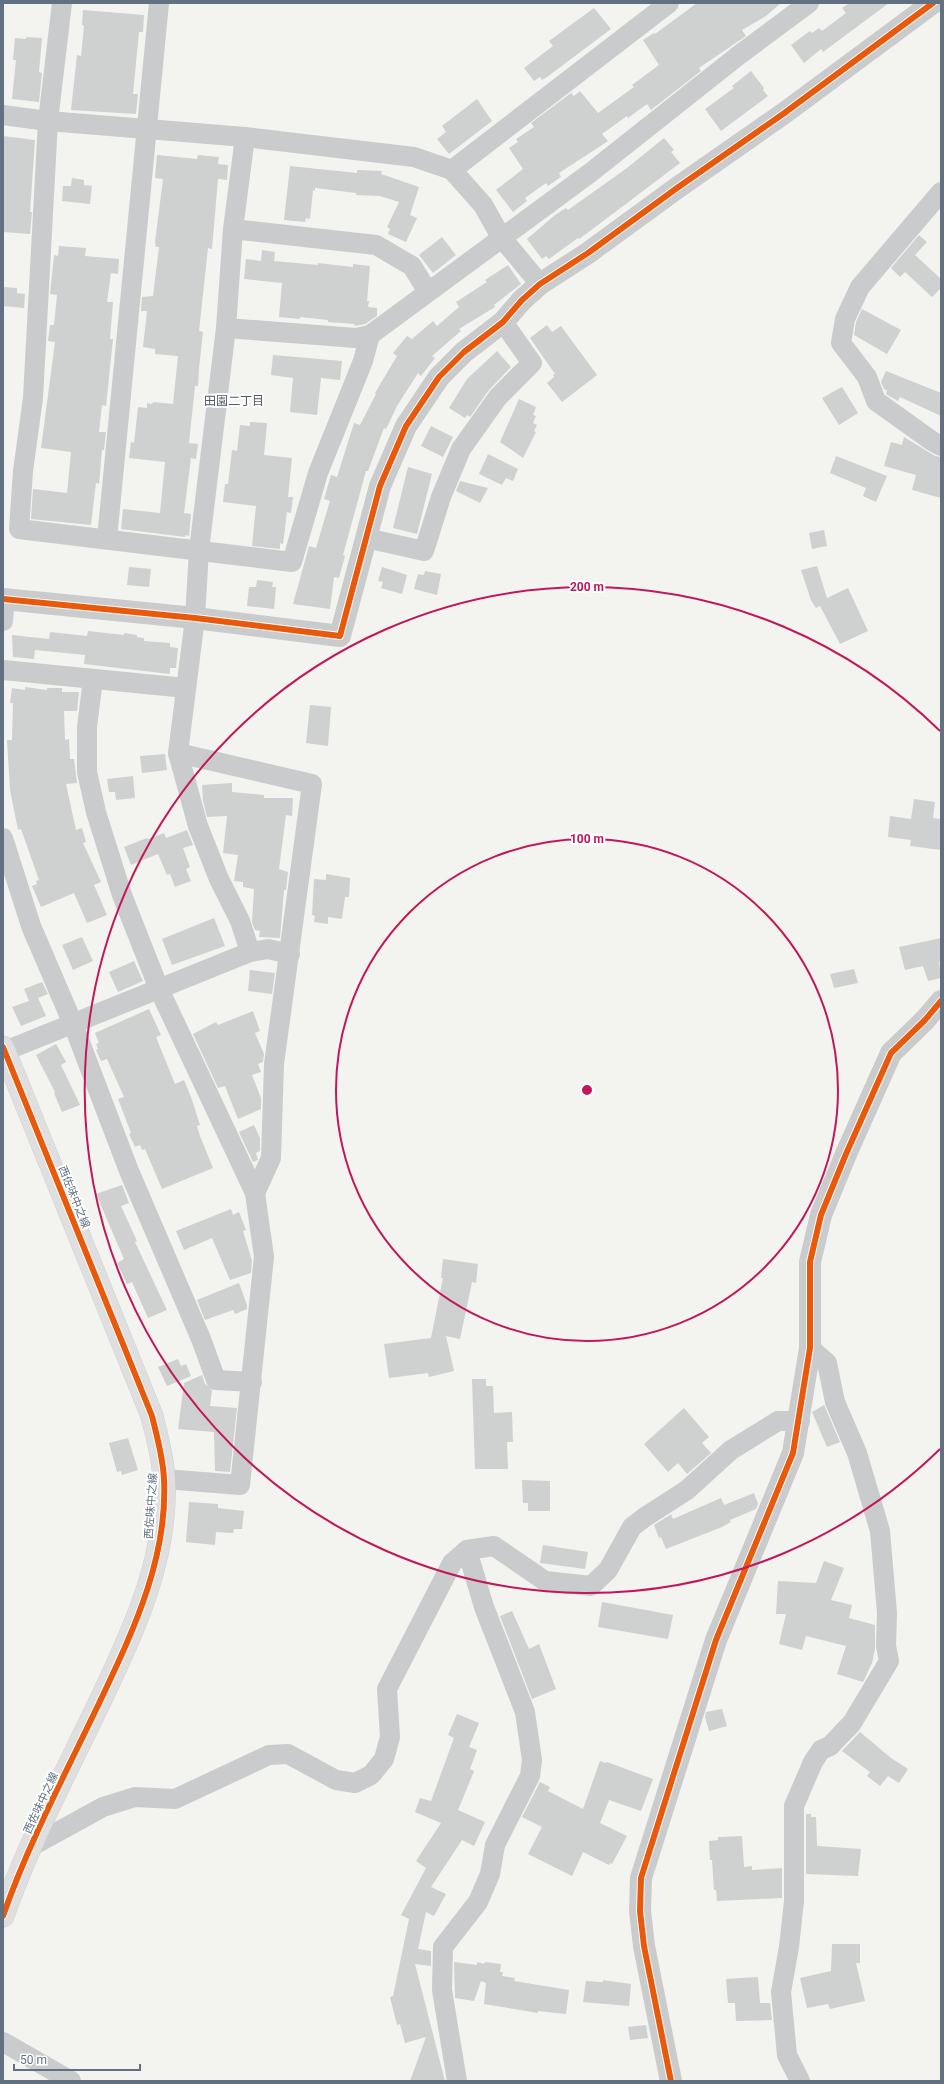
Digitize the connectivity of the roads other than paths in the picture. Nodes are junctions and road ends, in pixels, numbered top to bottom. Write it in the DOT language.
graph roads {
  1 [pos="62,3"];
  2 [pos="159,3"];
  3 [pos="669,3"];
  4 [pos="933,3"];
  5 [pos="807,4"];
  6 [pos="3,115"];
  7 [pos="48,121"];
  8 [pos="146,130"];
  9 [pos="245,137"];
  10 [pos="452,170"];
  11 [pos="941,192"];
  12 [pos="232,229"];
  13 [pos="501,237"];
  14 [pos="540,284"];
  15 [pos="428,292"];
  16 [pos="503,322"];
  17 [pos="226,328"];
  18 [pos="370,335"];
  19 [pos="941,446"];
  20 [pos="366,538"];
  21 [pos="107,539"];
  22 [pos="199,550"];
  23 [pos="4,599"];
  24 [pos="195,618"];
  25 [pos="3,621"];
  26 [pos="3,670"];
  27 [pos="92,679"];
  28 [pos="186,688"];
  29 [pos="178,753"];
  30 [pos="3,838"];
  31 [pos="250,952"];
  32 [pos="290,954"];
  33 [pos="159,989"];
  34 [pos="941,1001"];
  35 [pos="73,1024"];
  36 [pos="4,1049"];
  37 [pos="256,1193"];
  38 [pos="810,1348"];
  39 [pos="252,1382"];
  40 [pos="800,1421"];
  41 [pos="164,1479"];
  42 [pos="467,1550"];
  43 [pos="32,1846"];
  44 [pos="3,1916"];
  45 [pos="3,2042"];
  46 [pos="71,2081"];
  47 [pos="457,2081"];
  48 [pos="671,2081"];
  49 [pos="800,2081"];
  1 -- 7 [label="street"];
  2 -- 8 [label="street"];
  3 -- 10 [label="street"];
  4 -- 14 [label="street"];
  5 -- 13 [label="street"];
  6 -- 7 [label="street"];
  7 -- 8 [label="street"];
  7 -- 21 [label="street"];
  8 -- 9 [label="street"];
  8 -- 21 [label="street"];
  9 -- 10 [label="street"];
  9 -- 12 [label="street"];
  10 -- 13 [label="street"];
  11 -- 19 [label="street"];
  12 -- 15 [label="street"];
  12 -- 17 [label="street"];
  13 -- 14 [label="street"];
  13 -- 15 [label="street"];
  14 -- 16 [label="street"];
  15 -- 18 [label="street"];
  16 -- 20 [label="street"];
  16 -- 20 [label="street"];
  17 -- 18 [label="street"];
  17 -- 22 [label="street"];
  18 -- 22 [label="street"];
  20 -- 24 [label="street"];
  21 -- 22 [label="street"];
  22 -- 24 [label="street"];
  23 -- 24 [label="street"];
  23 -- 25 [label="street"];
  24 -- 28 [label="street"];
  26 -- 27 [label="street"];
  27 -- 28 [label="street"];
  27 -- 33 [label="street"];
  28 -- 29 [label="street"];
  29 -- 31 [label="street"];
  29 -- 32 [label="street"];
  30 -- 35 [label="street"];
  31 -- 32 [label="street"];
  31 -- 33 [label="street"];
  32 -- 37 [label="street"];
  33 -- 35 [label="street"];
  33 -- 37 [label="street"];
  34 -- 38 [label="street"];
  35 -- 36 [label="street"];
  35 -- 39 [label="street"];
  36 -- 41 [label="main road, 西佐味中之線"];
  37 -- 39 [label="street"];
  38 -- 40 [label="street"];
  38 -- 49 [label="street"];
  39 -- 41 [label="street"];
  40 -- 42 [label="street"];
  40 -- 48 [label="street"];
  41 -- 43 [label="main road, 西佐味中之線"];
  42 -- 43 [label="street"];
  42 -- 47 [label="street"];
  43 -- 44 [label="main road, 西佐味中之線"];
  45 -- 46 [label="street"];
}
